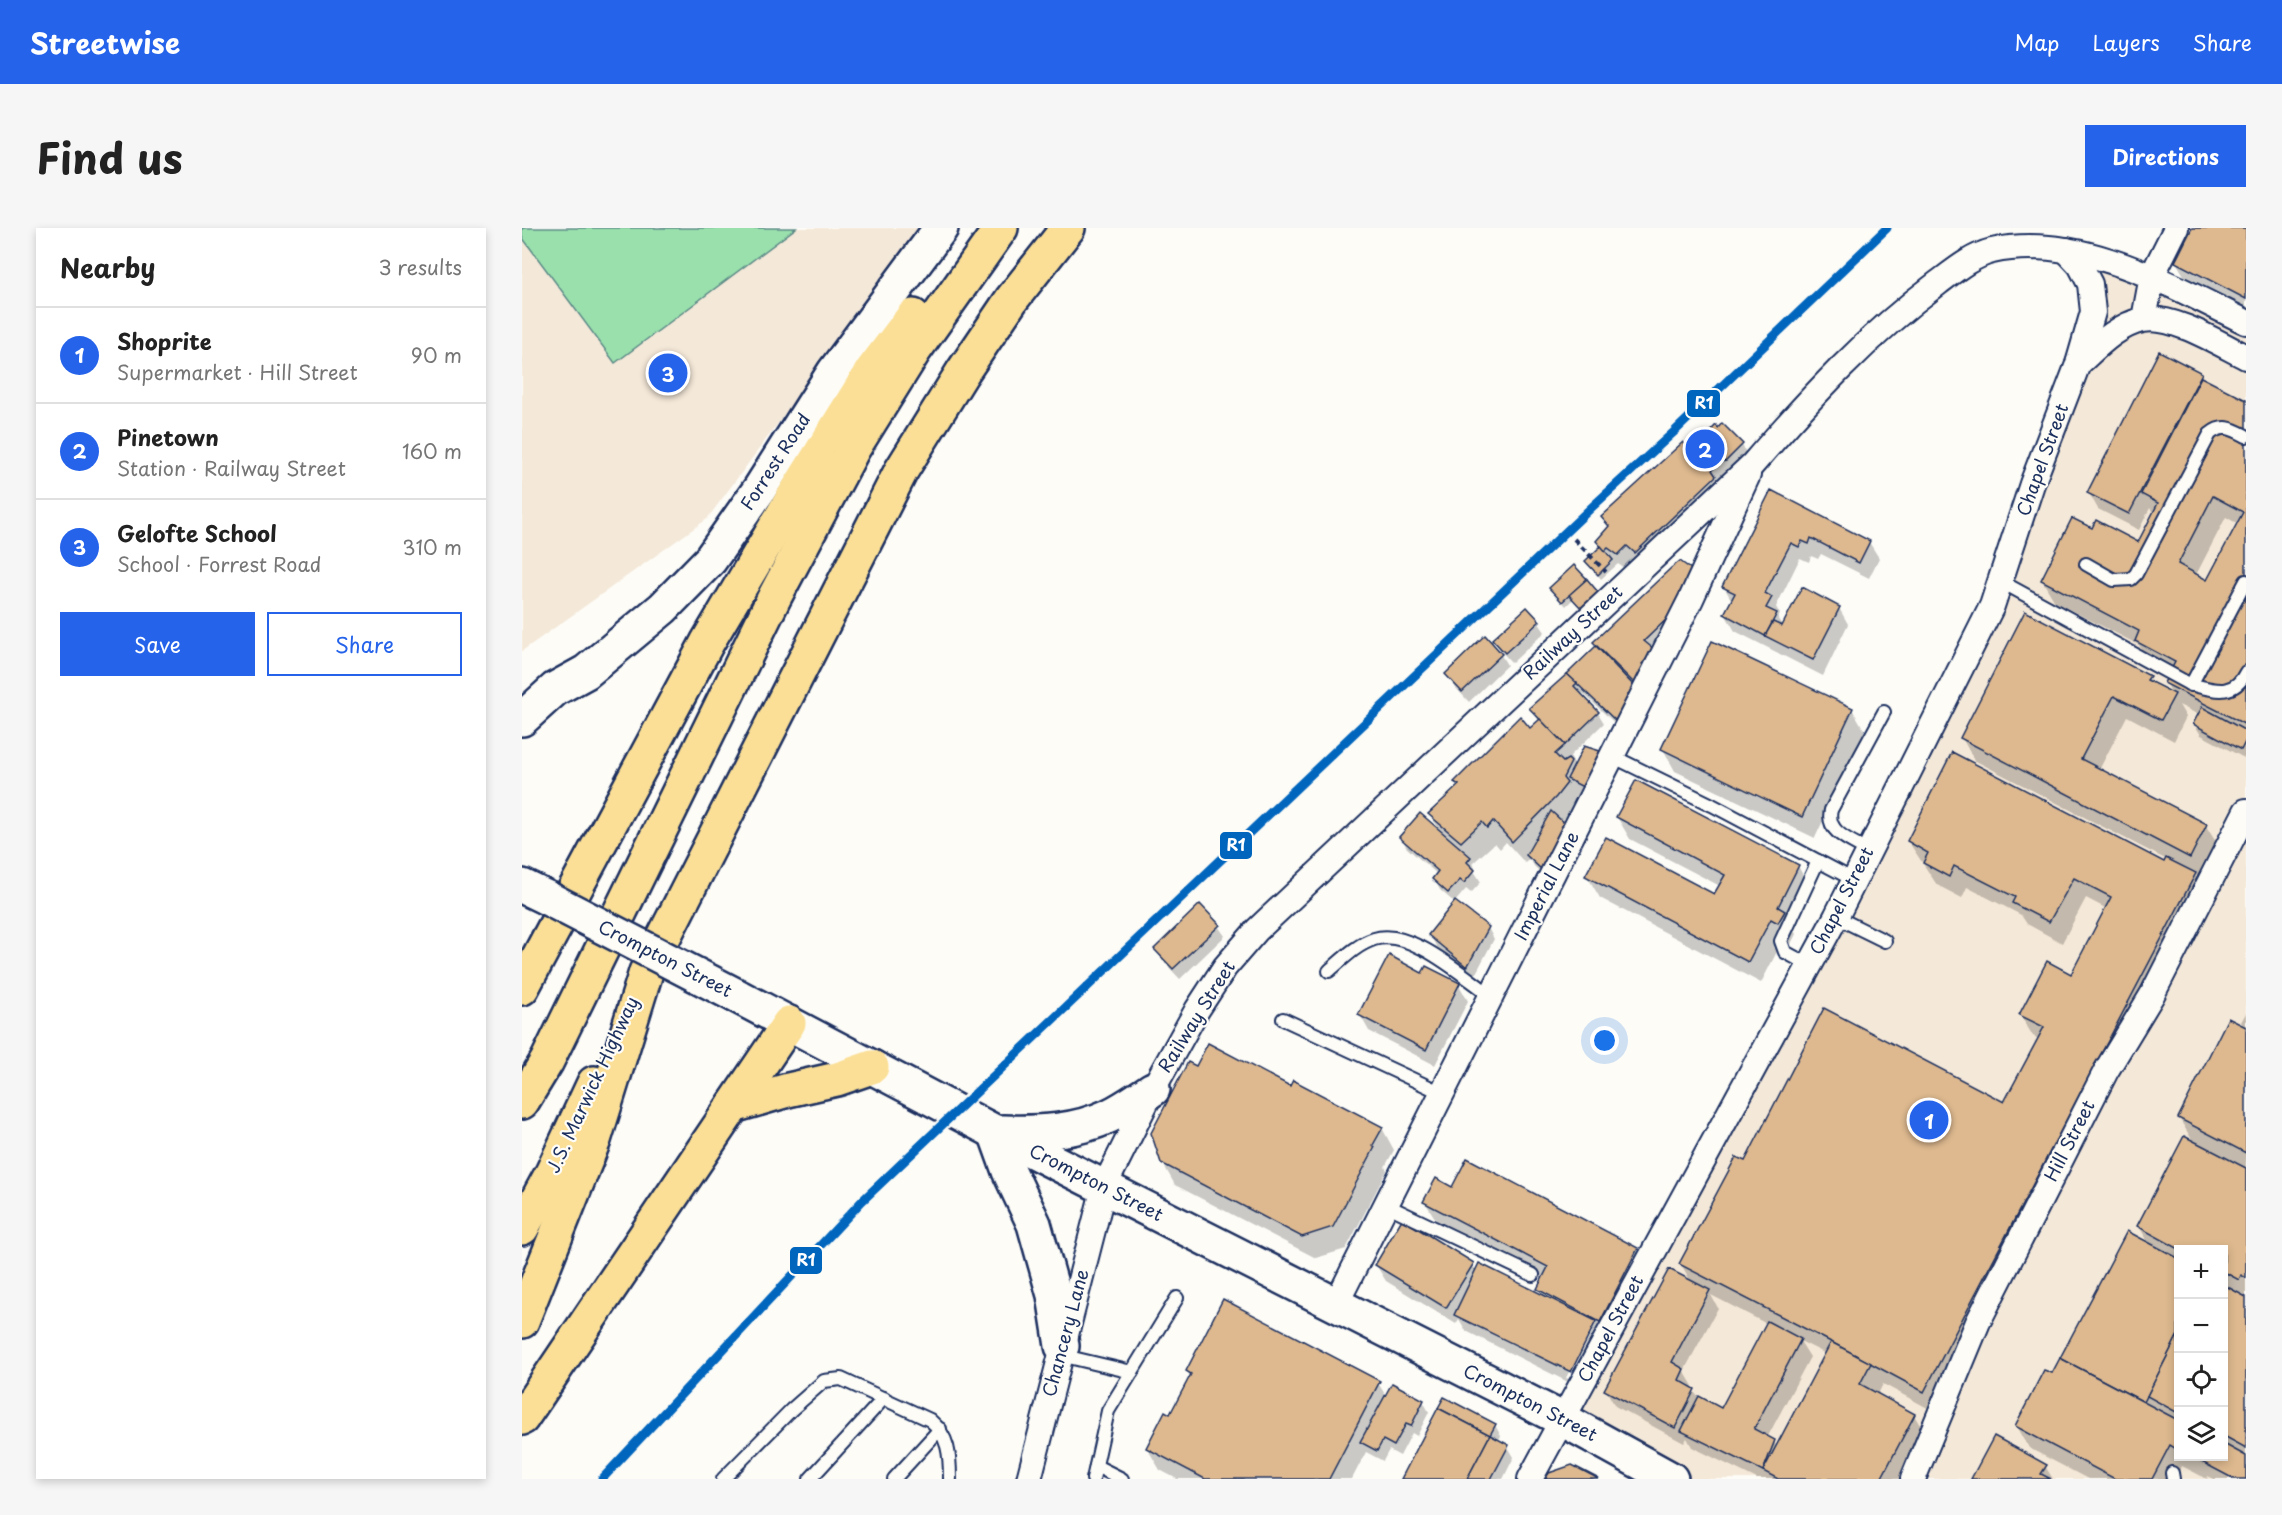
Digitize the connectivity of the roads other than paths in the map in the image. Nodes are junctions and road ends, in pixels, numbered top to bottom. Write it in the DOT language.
graph roads {
  1 [pos="940,228"];
  2 [pos="982,228"];
  3 [pos="1001,228"];
  4 [pos="1068,228"];
  5 [pos="2176,228"];
  6 [pos="2066,250"];
  7 [pos="2152,276"];
  8 [pos="2144,319"];
  9 [pos="2246,322"];
  10 [pos="2246,357"];
  11 [pos="2078,364"];
  12 [pos="2246,436"];
  13 [pos="1752,465"];
  14 [pos="2086,564"];
  15 [pos="2000,581"];
  16 [pos="2246,581"];
  17 [pos="586,672"];
  18 [pos="2246,672"];
  19 [pos="2189,684"];
  20 [pos="1884,712"];
  21 [pos="522,718"];
  22 [pos="522,740"];
  23 [pos="1612,756"];
  24 [pos="2246,811"];
  25 [pos="1869,851"];
  26 [pos="1818,861"];
  27 [pos="1854,880"];
  28 [pos="535,892"];
  29 [pos="1836,917"];
  30 [pos="1885,941"];
  31 [pos="1809,965"];
  32 [pos="1329,971"];
  33 [pos="646,972"];
  34 [pos="522,988"];
  35 [pos="1492,996"];
  36 [pos="1283,1019"];
  37 [pos="789,1023"];
  38 [pos="547,1061"];
  39 [pos="885,1073"];
  40 [pos="1153,1089"];
  41 [pos="1442,1093"];
  42 [pos="522,1102"];
  43 [pos="733,1106"];
  44 [pos="522,1109"];
  45 [pos="987,1128"];
  46 [pos="1104,1187"];
  47 [pos="1386,1205"];
  48 [pos="522,1228"];
  49 [pos="1533,1275"];
  50 [pos="1177,1298"];
  51 [pos="1336,1304"];
  52 [pos="522,1321"];
  53 [pos="1061,1350"];
  54 [pos="1132,1372"];
  55 [pos="884,1398"];
  56 [pos="522,1418"];
  57 [pos="1562,1419"];
  58 [pos="940,1429"];
  59 [pos="1096,1466"];
  60 [pos="723,1479"];
  61 [pos="810,1479"];
  62 [pos="894,1479"];
  63 [pos="950,1479"];
  64 [pos="1029,1479"];
  65 [pos="1093,1479"];
  66 [pos="1122,1479"];
  67 [pos="1530,1479"];
  68 [pos="1671,1479"];
  69 [pos="1913,1479"];
  1 -- 17 [label="street, Forrest Road"];
  2 -- 34 [label="highway"];
  3 -- 38 [label="highway"];
  4 -- 33 [label="highway"];
  5 -- 7 [label="street"];
  6 -- 7 [label="street, Railway Street"];
  6 -- 11 [label="street, Chapel Street"];
  6 -- 13 [label="street, Railway Street"];
  7 -- 8 [label="street"];
  7 -- 9 [label="street, Railway Street"];
  8 -- 10 [label="street"];
  8 -- 11 [label="street, Chapel Street"];
  11 -- 15 [label="street, Chapel Street"];
  12 -- 14 [label="lane"];
  13 -- 23 [label="street, Imperial Lane"];
  13 -- 40 [label="street, Railway Street"];
  15 -- 19 [label="lane"];
  15 -- 25 [label="street, Chapel Street"];
  16 -- 19 [label="lane"];
  17 -- 21 [label="street, Forrest Road"];
  17 -- 22 [label="street, Forrest Road"];
  18 -- 19 [label="lane"];
  20 -- 25 [label="lane"];
  23 -- 26 [label="lane"];
  23 -- 35 [label="street, Imperial Lane"];
  24 -- 69 [label="street, Hill Street"];
  25 -- 27 [label="street, Chapel Street"];
  26 -- 27 [label="lane"];
  26 -- 31 [label="lane"];
  27 -- 29 [label="street, Chapel Street"];
  28 -- 37 [label="street, Crompton Street, bridge"];
  29 -- 30 [label="lane"];
  29 -- 31 [label="street, Chapel Street"];
  31 -- 57 [label="street, Chapel Street"];
  32 -- 35 [label="lane"];
  33 -- 48 [label="highway, J.S. Marwick Highway"];
  33 -- 52 [label="highway"];
  35 -- 41 [label="street, Imperial Lane"];
  36 -- 41 [label="lane"];
  37 -- 39 [label="street, Crompton Street"];
  37 -- 43 [label="highway"];
  38 -- 42 [label="highway"];
  38 -- 44 [label="highway"];
  39 -- 43 [label="highway"];
  39 -- 45 [label="street, Crompton Street"];
  40 -- 45 [label="street"];
  40 -- 46 [label="street, Railway Street"];
  41 -- 47 [label="street, Imperial Lane"];
  43 -- 56 [label="highway"];
  45 -- 46 [label="street, Crompton Street"];
  45 -- 53 [label="street"];
  46 -- 51 [label="street, Crompton Street"];
  46 -- 53 [label="street, Chancery Lane"];
  47 -- 49 [label="lane"];
  47 -- 51 [label="street, Imperial Lane"];
  50 -- 54 [label="lane"];
  51 -- 57 [label="street, Crompton Street"];
  53 -- 54 [label="lane"];
  53 -- 64 [label="street, Chancery Lane"];
  54 -- 59 [label="lane"];
  55 -- 58 [label="lane"];
  55 -- 60 [label="lane"];
  55 -- 61 [label="lane"];
  57 -- 67 [label="street, Chapel Street"];
  57 -- 68 [label="street, Crompton Street"];
  58 -- 62 [label="lane"];
  58 -- 63 [label="lane"];
  59 -- 65 [label="lane"];
  59 -- 66 [label="lane"];
}
